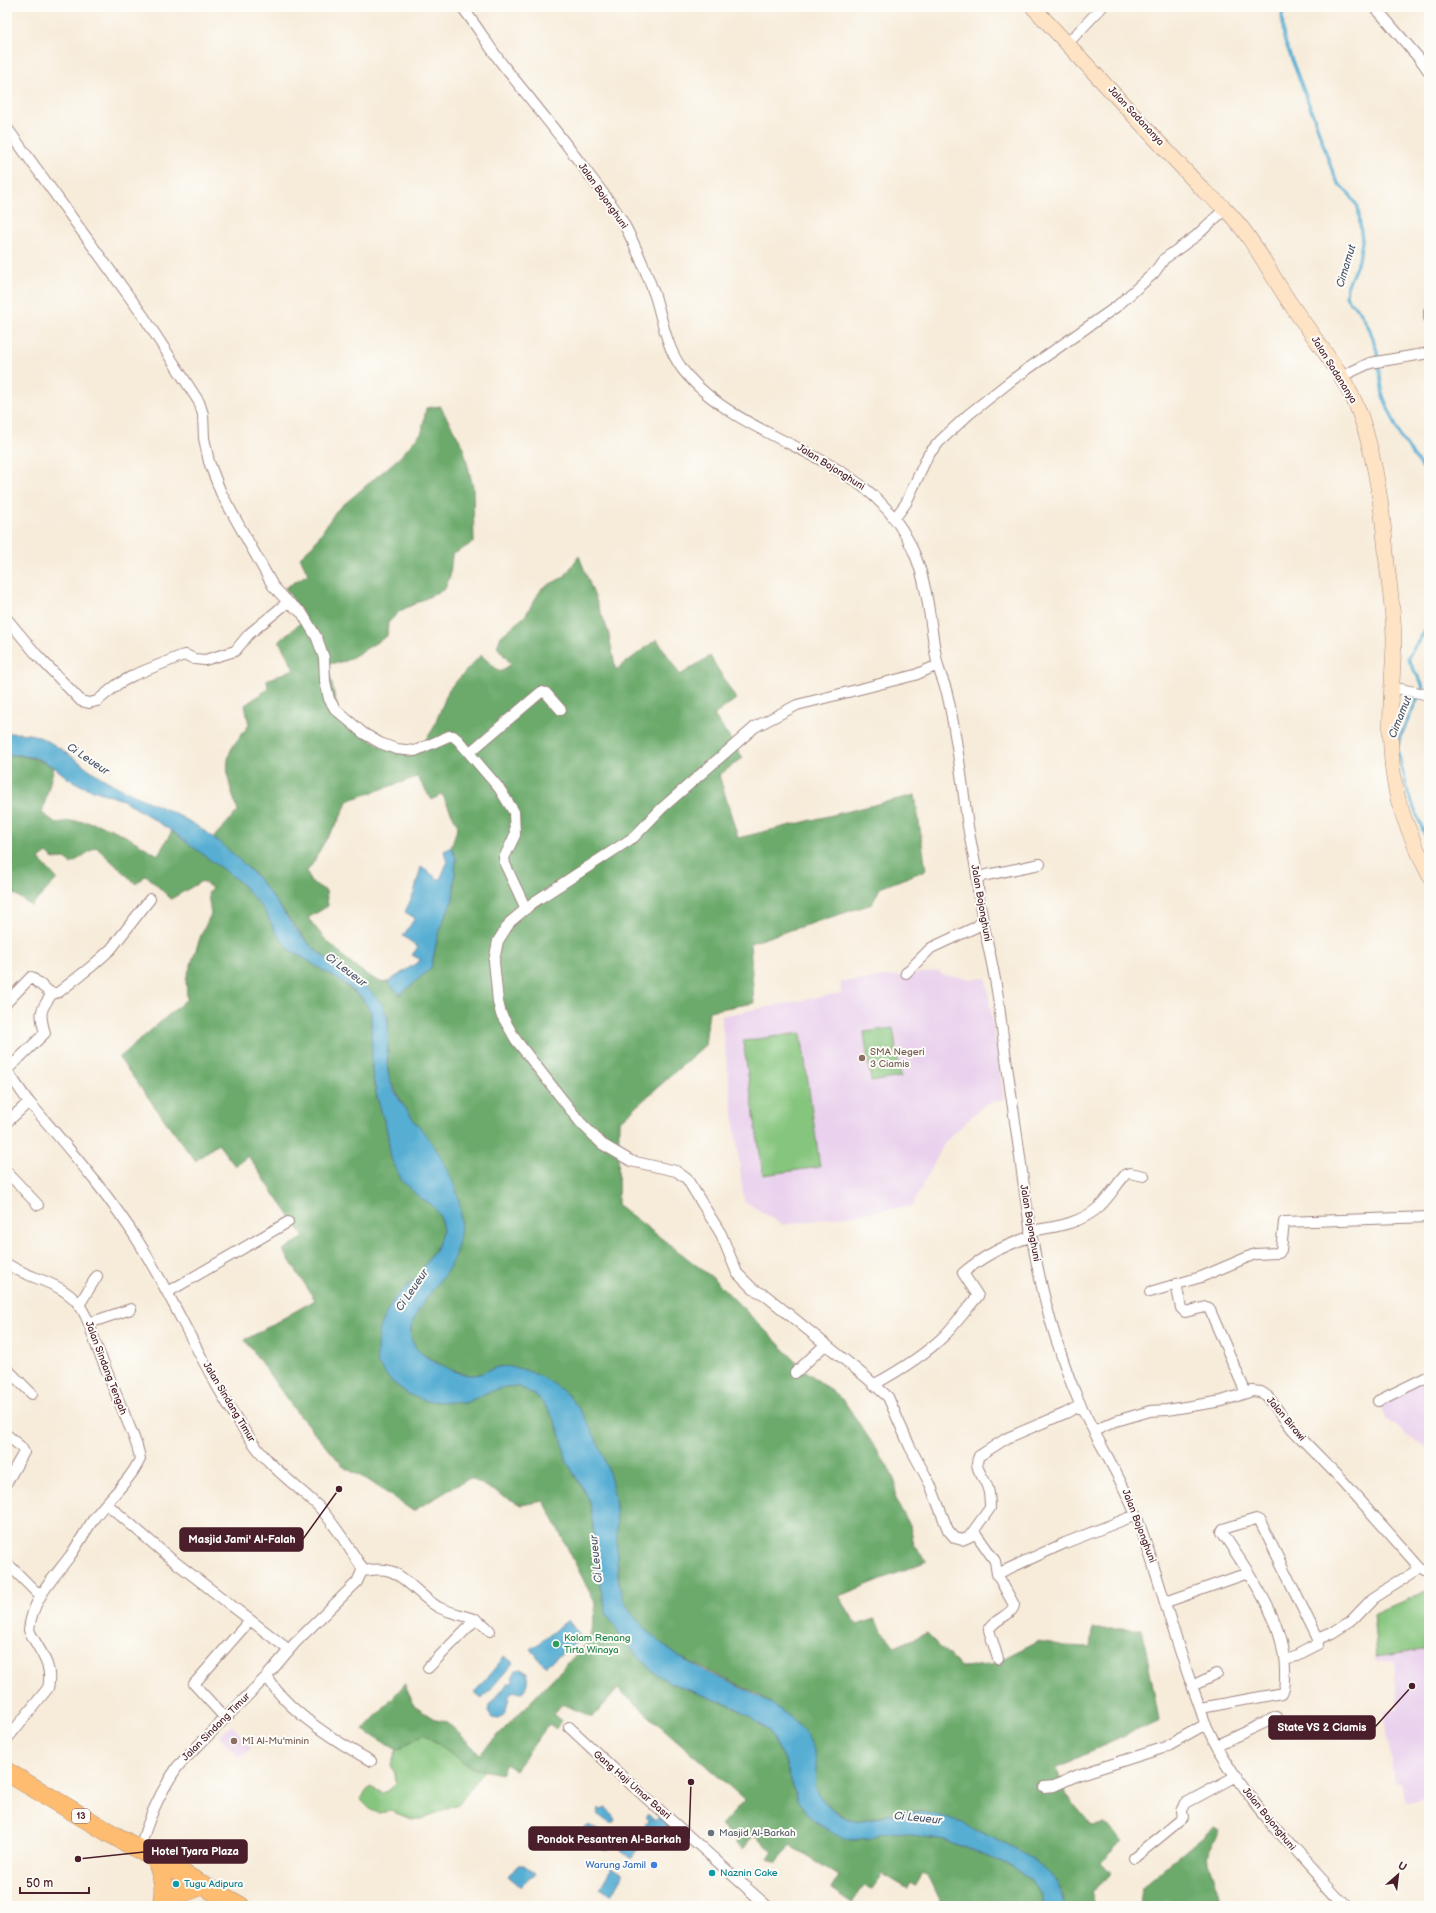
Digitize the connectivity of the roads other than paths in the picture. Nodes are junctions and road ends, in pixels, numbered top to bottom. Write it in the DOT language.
graph roads {
  1 [pos="462,7"];
  2 [pos="1033,7"];
  3 [pos="1102,7"];
  4 [pos="1375,7"];
  5 [pos="1067,44"];
  6 [pos="1429,72"];
  7 [pos="7,128"];
  8 [pos="1225,209"];
  9 [pos="1429,310"];
  10 [pos="1429,318"];
  11 [pos="1429,353"];
  12 [pos="1340,377"];
  13 [pos="895,518"];
  14 [pos="288,602"];
  15 [pos="7,619"];
  16 [pos="938,665"];
  17 [pos="1391,687"];
  18 [pos="1423,694"];
  19 [pos="561,710"];
  20 [pos="469,753"];
  21 [pos="1040,864"];
  22 [pos="1429,875"];
  23 [pos="977,877"];
  24 [pos="150,900"];
  25 [pos="526,909"];
  26 [pos="983,920"];
  27 [pos="906,973"];
  28 [pos="52,994"];
  29 [pos="7,1002"];
  30 [pos="7,1071"];
  31 [pos="29,1102"];
  32 [pos="7,1122"];
  33 [pos="7,1172"];
  34 [pos="1144,1176"];
  35 [pos="38,1205"];
  36 [pos="1429,1217"];
  37 [pos="288,1222"];
  38 [pos="1031,1234"];
  39 [pos="7,1264"];
  40 [pos="97,1276"];
  41 [pos="1176,1284"];
  42 [pos="168,1292"];
  43 [pos="1150,1292"];
  44 [pos="79,1305"];
  45 [pos="131,1309"];
  46 [pos="89,1323"];
  47 [pos="825,1345"];
  48 [pos="7,1369"];
  49 [pos="795,1373"];
  50 [pos="1429,1376"];
  51 [pos="873,1385"];
  52 [pos="1246,1393"];
  53 [pos="32,1394"];
  54 [pos="1378,1401"];
  55 [pos="1081,1405"];
  56 [pos="1094,1431"];
  57 [pos="7,1435"];
  58 [pos="7,1482"];
  59 [pos="107,1504"];
  60 [pos="1136,1515"];
  61 [pos="974,1531"];
  62 [pos="7,1563"];
  63 [pos="1420,1568"];
  64 [pos="362,1571"];
  65 [pos="1248,1573"];
  66 [pos="1429,1573"];
  67 [pos="997,1574"];
  68 [pos="40,1596"];
  69 [pos="1166,1602"];
  70 [pos="476,1619"];
  71 [pos="250,1620"];
  72 [pos="490,1631"];
  73 [pos="1318,1639"];
  74 [pos="289,1650"];
  75 [pos="998,1659"];
  76 [pos="1285,1661"];
  77 [pos="428,1668"];
  78 [pos="1217,1674"];
  79 [pos="267,1676"];
  80 [pos="1192,1686"];
  81 [pos="1200,1708"];
  82 [pos="1277,1717"];
  83 [pos="226,1718"];
  84 [pos="1206,1724"];
  85 [pos="569,1727"];
  86 [pos="7,1739"];
  87 [pos="1217,1745"];
  88 [pos="371,1761"];
  89 [pos="7,1772"];
  90 [pos="1236,1776"];
  91 [pos="1044,1787"];
  92 [pos="148,1854"];
  93 [pos="1134,1858"];
  94 [pos="203,1885"];
  95 [pos="161,1906"];
  96 [pos="166,1906"];
  97 [pos="240,1906"];
  98 [pos="767,1906"];
  99 [pos="1345,1906"];
  1 -- 13 [label="street, Jalan Bojonghuni"];
  2 -- 5 [label="street, Jalan Sadananya"];
  3 -- 5 [label="street"];
  4 -- 6 [label="street"];
  5 -- 8 [label="street, Jalan Sadananya"];
  7 -- 14 [label="street"];
  8 -- 12 [label="street, Jalan Sadananya"];
  8 -- 13 [label="street"];
  9 -- 10 [label="street"];
  11 -- 12 [label="street"];
  12 -- 17 [label="street, Jalan Sadananya"];
  13 -- 16 [label="street, Jalan Bojonghuni"];
  14 -- 15 [label="street"];
  14 -- 20 [label="street"];
  16 -- 23 [label="street, Jalan Bojonghuni"];
  16 -- 25 [label="street"];
  17 -- 18 [label="street"];
  17 -- 22 [label="street, Jalan Sadananya"];
  19 -- 20 [label="street"];
  20 -- 25 [label="street"];
  21 -- 23 [label="street"];
  23 -- 26 [label="street, Jalan Bojonghuni"];
  24 -- 28 [label="street"];
  25 -- 47 [label="street"];
  26 -- 27 [label="street"];
  26 -- 38 [label="street, Jalan Bojonghuni"];
  28 -- 29 [label="street"];
  28 -- 30 [label="street"];
  30 -- 31 [label="street, Jalan Sindang Timur"];
  31 -- 32 [label="street"];
  31 -- 42 [label="street, Jalan Sindang Timur"];
  33 -- 35 [label="street"];
  34 -- 38 [label="street"];
  36 -- 41 [label="street"];
  37 -- 42 [label="street"];
  38 -- 51 [label="street"];
  38 -- 55 [label="street, Jalan Bojonghuni"];
  39 -- 44 [label="street, Jalan Sindang Tengah"];
  40 -- 44 [label="street"];
  41 -- 43 [label="street"];
  41 -- 52 [label="street"];
  42 -- 64 [label="street, Jalan Sindang Timur"];
  44 -- 46 [label="street, Jalan Sindang Tengah"];
  45 -- 46 [label="street"];
  46 -- 59 [label="street, Jalan Sindang Tengah"];
  47 -- 49 [label="street"];
  47 -- 51 [label="street"];
  48 -- 53 [label="street"];
  50 -- 54 [label="street"];
  51 -- 61 [label="street"];
  52 -- 56 [label="street, Jalan Birawi"];
  52 -- 63 [label="street, Jalan Birawi"];
  55 -- 56 [label="street, Jalan Bojonghuni"];
  55 -- 61 [label="street"];
  56 -- 60 [label="street, Jalan Bojonghuni"];
  57 -- 58 [label="street"];
  59 -- 68 [label="street, Jalan Sindang Tengah"];
  59 -- 71 [label="street"];
  60 -- 67 [label="street"];
  60 -- 69 [label="street, Jalan Bojonghuni"];
  61 -- 67 [label="street"];
  62 -- 68 [label="street"];
  63 -- 66 [label="street, Jalan Birawi"];
  63 -- 73 [label="street"];
  64 -- 70 [label="street"];
  64 -- 74 [label="street, Jalan Sindang Timur"];
  65 -- 69 [label="street"];
  65 -- 73 [label="street"];
  65 -- 76 [label="street"];
  67 -- 75 [label="street"];
  68 -- 86 [label="street, Jalan Sindang Tengah"];
  69 -- 80 [label="street, Jalan Bojonghuni"];
  70 -- 72 [label="street"];
  70 -- 77 [label="street"];
  71 -- 74 [label="street"];
  71 -- 83 [label="street"];
  73 -- 76 [label="street"];
  74 -- 79 [label="street, Jalan Sindang Timur"];
  76 -- 81 [label="street"];
  78 -- 80 [label="street"];
  79 -- 83 [label="street, Jalan Sindang Timur"];
  79 -- 88 [label="street"];
  80 -- 81 [label="street, Jalan Bojonghuni"];
  81 -- 84 [label="street, Jalan Bojonghuni"];
  82 -- 87 [label="street"];
  83 -- 92 [label="street, Jalan Sindang Timur"];
  84 -- 87 [label="street, Jalan Bojonghuni"];
  84 -- 91 [label="street"];
  85 -- 98 [label="street, Gang Haji Umar Basri"];
  87 -- 90 [label="street, Jalan Bojonghuni"];
  89 -- 92 [label="highway, 13"];
  90 -- 93 [label="street"];
  90 -- 99 [label="street, Jalan Bojonghuni"];
  92 -- 94 [label="highway, 13"];
  92 -- 95 [label="highway"];
  94 -- 96 [label="highway"];
  94 -- 97 [label="highway, 13"];
}
